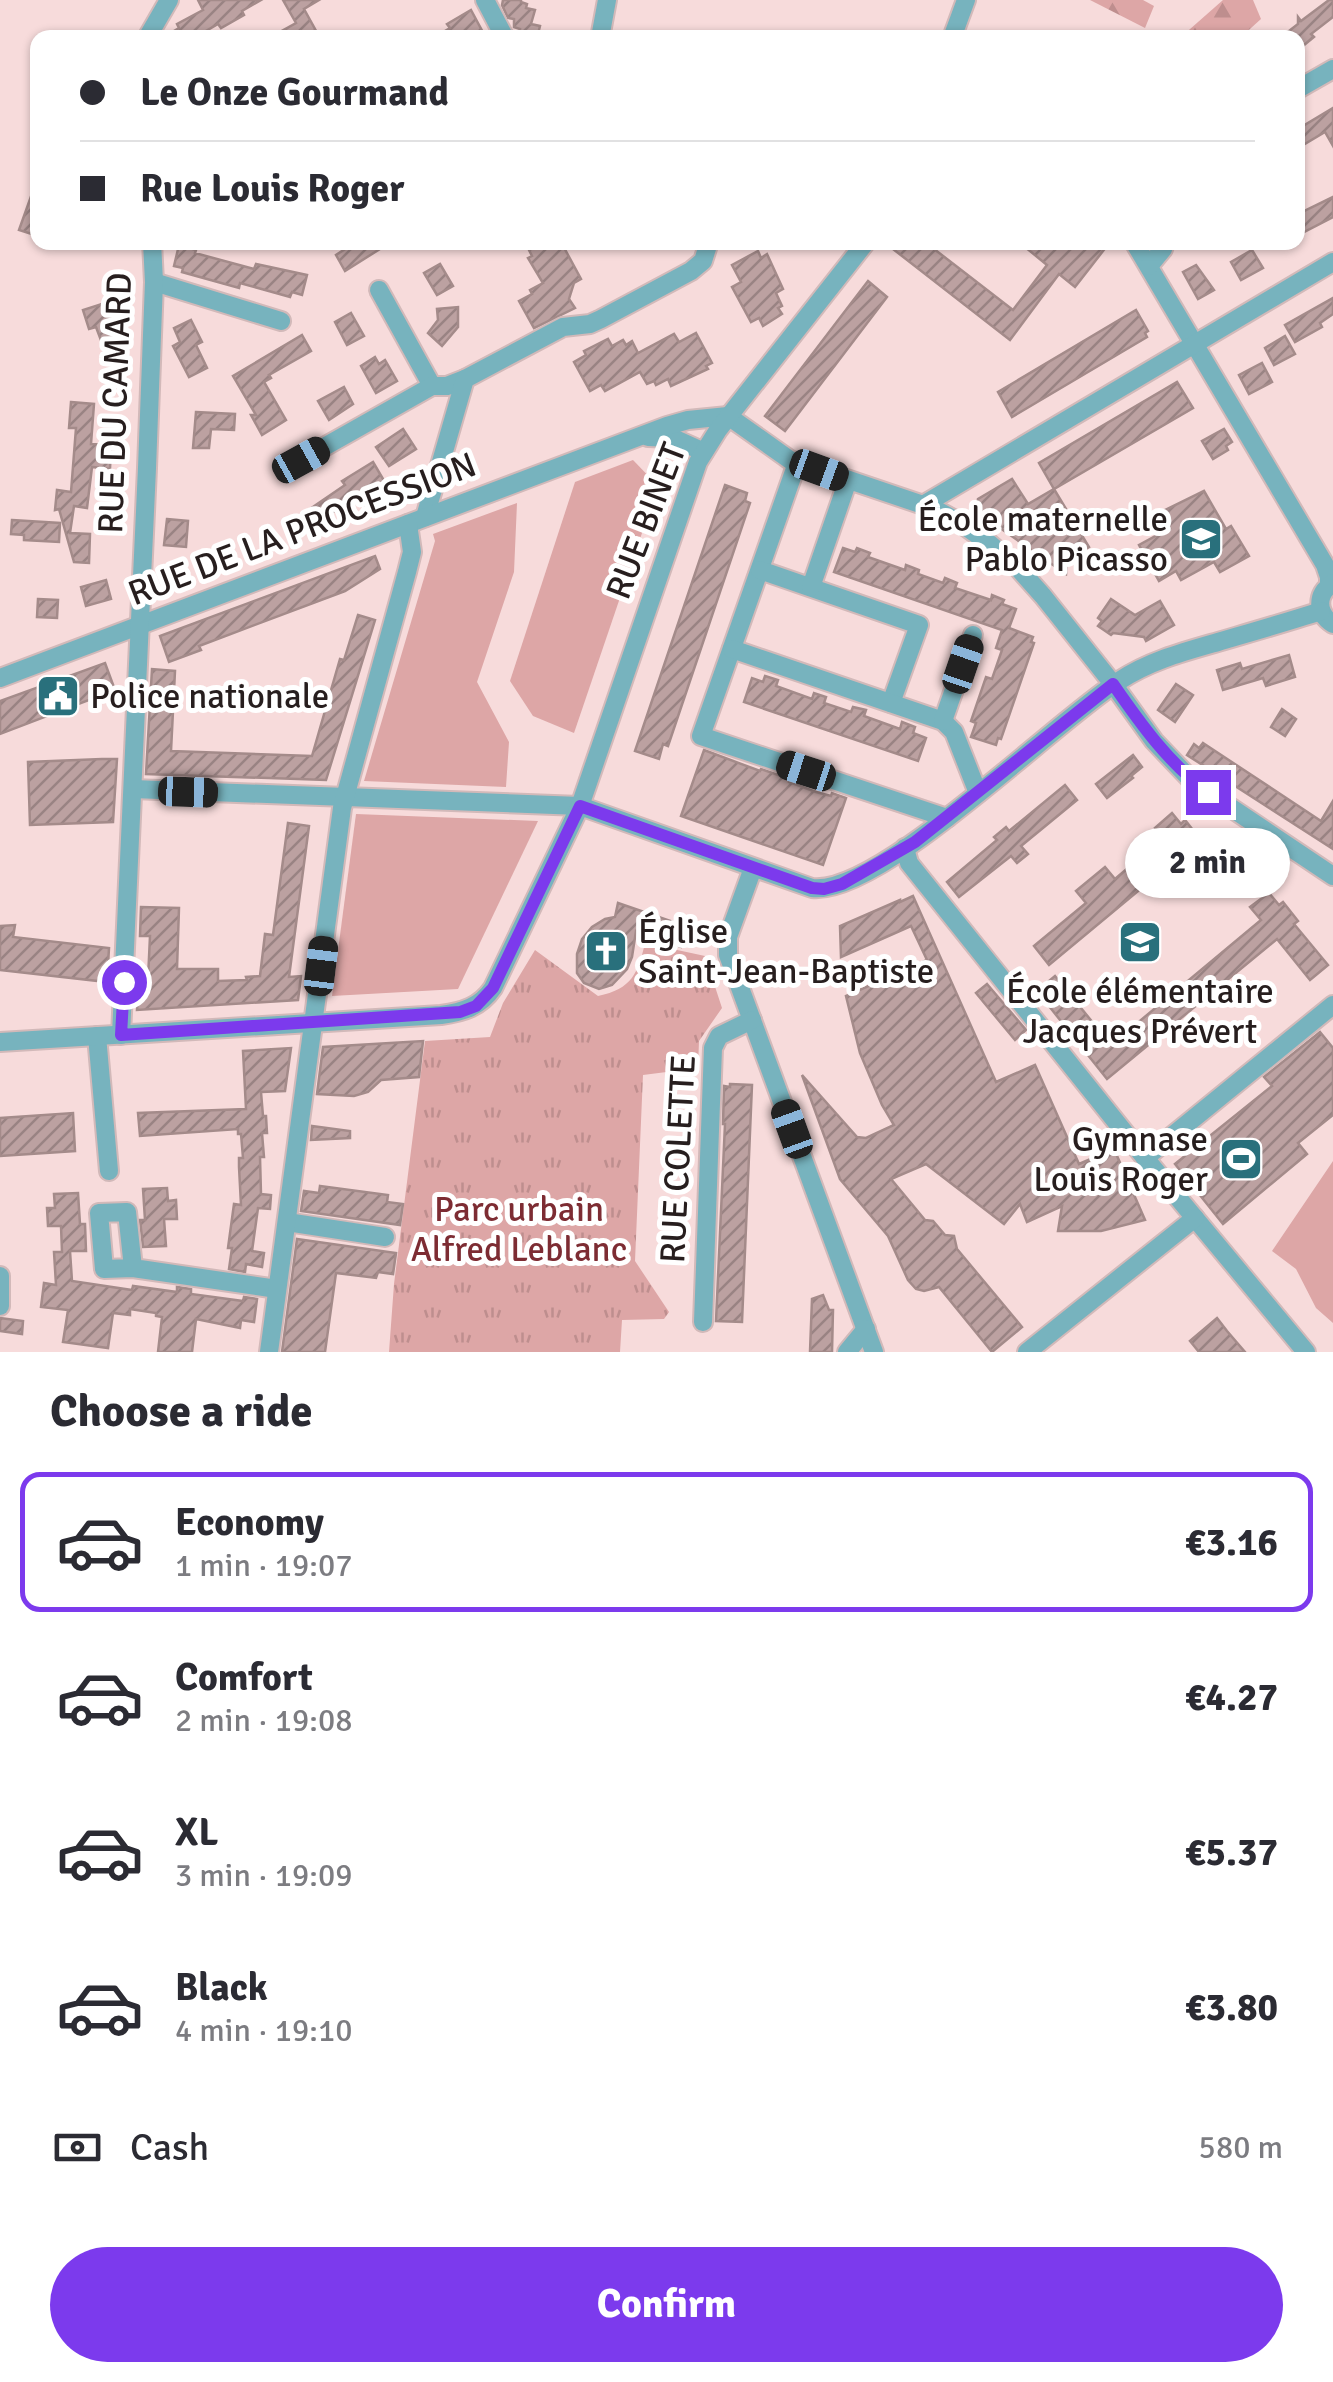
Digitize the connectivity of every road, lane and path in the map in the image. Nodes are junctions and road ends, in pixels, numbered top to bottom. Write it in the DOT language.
graph roads {
  1 [pos="169,0"];
  2 [pos="485,0"];
  3 [pos="608,0"];
  4 [pos="966,0"];
  5 [pos="151,30"];
  6 [pos="501,30"];
  7 [pos="602,30"];
  8 [pos="955,30"];
  9 [pos="1333,69"];
  10 [pos="1305,86"];
  11 [pos="152,250"];
  12 [pos="706,250"];
  13 [pos="860,250"];
  14 [pos="1139,250"];
  15 [pos="1162,250"];
  16 [pos="1333,262"];
  17 [pos="1149,266"];
  18 [pos="154,282"];
  19 [pos="379,290"];
  20 [pos="281,321"];
  21 [pos="1194,342"];
  22 [pos="465,379"];
  23 [pos="432,386"];
  24 [pos="728,416"];
  25 [pos="628,441"];
  26 [pos="704,452"];
  27 [pos="301,460"];
  28 [pos="797,463"];
  29 [pos="848,480"];
  30 [pos="923,505"];
  31 [pos="417,520"];
  32 [pos="760,570"];
  33 [pos="1331,584"];
  34 [pos="810,587"];
  35 [pos="1327,618"];
  36 [pos="140,625"];
  37 [pos="973,634"];
  38 [pos="732,648"];
  39 [pos="0,678"];
  40 [pos="1113,684"];
  41 [pos="891,703"];
  42 [pos="943,722"];
  43 [pos="132,789"];
  44 [pos="978,793"];
  45 [pos="344,797"];
  46 [pos="580,806"];
  47 [pos="947,818"];
  48 [pos="905,848"];
  49 [pos="753,868"];
  50 [pos="1333,876"];
  51 [pos="1333,1005"];
  52 [pos="752,1020"];
  53 [pos="313,1023"];
  54 [pos="121,1035"];
  55 [pos="97,1036"];
  56 [pos="0,1042"];
  57 [pos="1145,1158"];
  58 [pos="109,1171"];
  59 [pos="1195,1218"];
  60 [pos="286,1222"];
  61 [pos="385,1237"];
  62 [pos="132,1268"];
  63 [pos="0,1276"];
  64 [pos="277,1289"];
  65 [pos="0,1306"];
  66 [pos="703,1322"];
  67 [pos="866,1330"];
  68 [pos="269,1352"];
  69 [pos="848,1352"];
  70 [pos="874,1352"];
  71 [pos="1027,1352"];
  72 [pos="1306,1352"];
  1 -- 5 [label="street"];
  2 -- 6 [label="street"];
  3 -- 7 [label="street"];
  4 -- 8 [label="street"];
  9 -- 10 [label="street"];
  11 -- 18 [label="street, RUE DU CAMARD"];
  12 -- 22 [label="street"];
  13 -- 24 [label="street, RUE BINET"];
  14 -- 17 [label="street"];
  15 -- 17 [label="street"];
  16 -- 21 [label="street"];
  17 -- 21 [label="street"];
  18 -- 20 [label="street"];
  18 -- 36 [label="street, RUE DU CAMARD"];
  19 -- 23 [label="street"];
  21 -- 30 [label="street"];
  21 -- 33 [label="street"];
  22 -- 23 [label="street"];
  22 -- 31 [label="street"];
  23 -- 27 [label="street"];
  24 -- 25 [label="street, RUE DE LA PROCESSION"];
  24 -- 26 [label="street, RUE BINET"];
  24 -- 28 [label="street"];
  25 -- 26 [label="street, RUE DE LA PROCESSION"];
  25 -- 31 [label="street, RUE DE LA PROCESSION"];
  26 -- 46 [label="street, RUE BINET"];
  28 -- 29 [label="street"];
  28 -- 32 [label="street"];
  29 -- 30 [label="street"];
  29 -- 34 [label="street"];
  30 -- 40 [label="street"];
  31 -- 36 [label="street, RUE DE LA PROCESSION"];
  31 -- 45 [label="street"];
  32 -- 34 [label="street"];
  32 -- 38 [label="street"];
  33 -- 35 [label="street"];
  34 -- 41 [label="street"];
  35 -- 40 [label="street"];
  36 -- 39 [label="street, RUE DE LA PROCESSION"];
  36 -- 43 [label="street, RUE DU CAMARD"];
  37 -- 42 [label="street"];
  38 -- 41 [label="street"];
  38 -- 47 [label="street"];
  40 -- 44 [label="street"];
  40 -- 50 [label="street"];
  41 -- 42 [label="street"];
  42 -- 44 [label="street"];
  43 -- 45 [label="street"];
  43 -- 54 [label="street, RUE DU CAMARD"];
  44 -- 47 [label="street"];
  45 -- 46 [label="street"];
  45 -- 53 [label="street"];
  46 -- 49 [label="street"];
  46 -- 53 [label="street, RUE BINET"];
  47 -- 48 [label="street"];
  48 -- 49 [label="street"];
  48 -- 57 [label="street"];
  49 -- 52 [label="street"];
  51 -- 57 [label="street"];
  52 -- 66 [label="street, RUE COLETTE"];
  52 -- 67 [label="street"];
  53 -- 54 [label="street, RUE BINET"];
  53 -- 60 [label="street"];
  54 -- 55 [label="street, RUE BINET"];
  55 -- 56 [label="street, RUE BINET"];
  55 -- 58 [label="street"];
  57 -- 59 [label="street"];
  59 -- 71 [label="street"];
  59 -- 72 [label="street"];
  60 -- 61 [label="street"];
  60 -- 64 [label="street"];
  62 -- 64 [label="street"];
  63 -- 65 [label="street"];
  64 -- 68 [label="street"];
  67 -- 69 [label="street"];
  67 -- 70 [label="street"];
}
